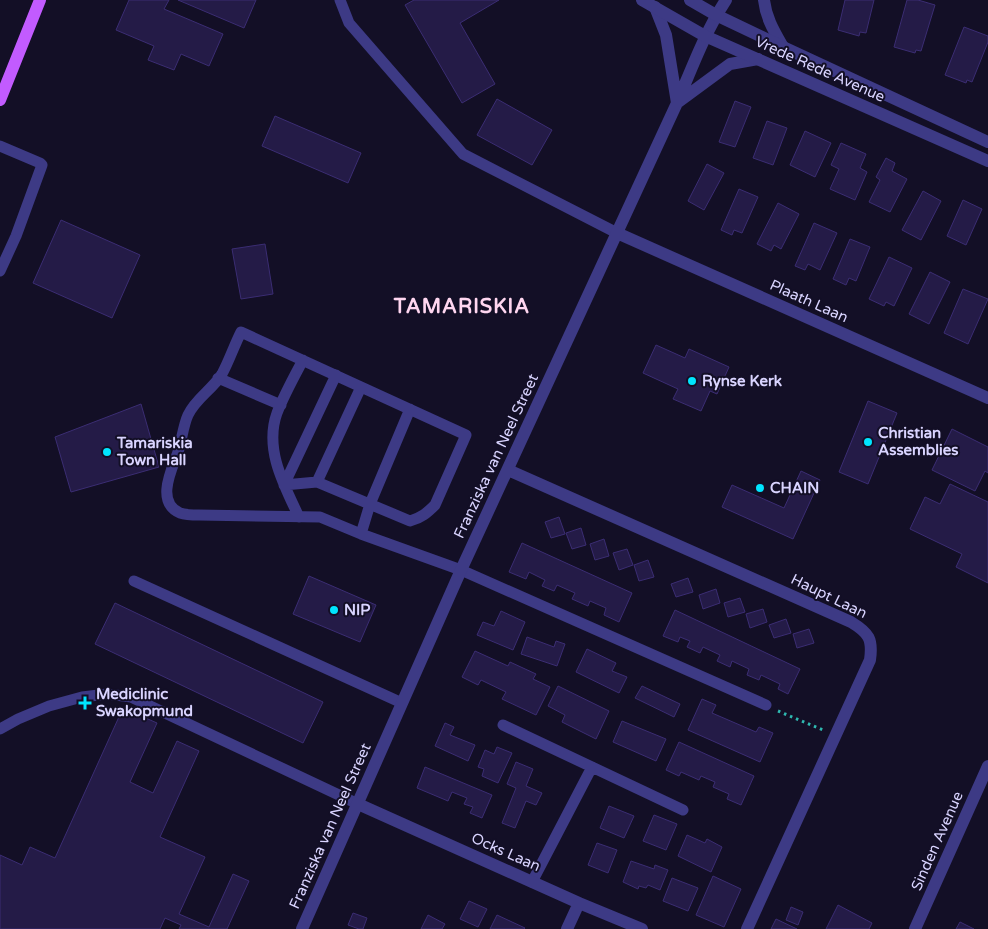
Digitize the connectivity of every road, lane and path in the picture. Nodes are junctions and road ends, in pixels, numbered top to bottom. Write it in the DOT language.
graph roads {
  1 [pos="40,0"];
  2 [pos="340,0"];
  3 [pos="642,0"];
  4 [pos="690,0"];
  5 [pos="726,0"];
  6 [pos="764,0"];
  7 [pos="655,7"];
  8 [pos="716,15"];
  9 [pos="705,36"];
  10 [pos="783,47"];
  11 [pos="758,59"];
  12 [pos="0,100"];
  13 [pos="677,103"];
  14 [pos="988,142"];
  15 [pos="0,146"];
  16 [pos="988,162"];
  17 [pos="617,233"];
  18 [pos="0,271"];
  19 [pos="303,360"];
  20 [pos="336,375"];
  21 [pos="218,378"];
  22 [pos="362,387"];
  23 [pos="988,398"];
  24 [pos="281,405"];
  25 [pos="410,409"];
  26 [pos="508,470"];
  27 [pos="317,482"];
  28 [pos="284,485"];
  29 [pos="370,504"];
  30 [pos="299,517"];
  31 [pos="362,534"];
  32 [pos="461,570"];
  33 [pos="134,581"];
  34 [pos="402,703"];
  35 [pos="766,705"];
  36 [pos="502,725"];
  37 [pos="0,729"];
  38 [pos="835,736"];
  39 [pos="988,766"];
  40 [pos="592,767"];
  41 [pos="358,804"];
  42 [pos="684,810"];
  43 [pos="532,882"];
  44 [pos="578,903"];
  45 [pos="302,929"];
  46 [pos="567,929"];
  47 [pos="642,929"];
  48 [pos="747,929"];
  49 [pos="915,929"];
  1 -- 12 [label="main road"];
  2 -- 17 [label="lane"];
  3 -- 7 [label="street, Vrede Rede Avenue"];
  4 -- 8 [label="street, Vrede Rede Avenue"];
  5 -- 8 [label="street, Franziska van Neel Street"];
  6 -- 10 [label="street"];
  7 -- 9 [label="street, Vrede Rede Avenue"];
  7 -- 13 [label="street"];
  8 -- 9 [label="street, Franziska van Neel Street"];
  8 -- 10 [label="street, Vrede Rede Avenue"];
  9 -- 11 [label="street, Vrede Rede Avenue"];
  9 -- 13 [label="street, Franziska van Neel Street"];
  10 -- 14 [label="street, Vrede Rede Avenue"];
  11 -- 13 [label="street"];
  11 -- 16 [label="street, Vrede Rede Avenue"];
  13 -- 17 [label="street, Franziska van Neel Street"];
  15 -- 18 [label="lane"];
  17 -- 23 [label="street, Plaath Laan"];
  17 -- 26 [label="street, Franziska van Neel Street"];
  19 -- 20 [label="lane"];
  19 -- 21 [label="lane"];
  19 -- 24 [label="lane"];
  20 -- 22 [label="lane"];
  20 -- 28 [label="lane"];
  21 -- 24 [label="lane"];
  21 -- 30 [label="lane"];
  22 -- 25 [label="lane"];
  22 -- 27 [label="lane"];
  24 -- 28 [label="lane"];
  25 -- 29 [label="lane"];
  25 -- 29 [label="lane"];
  26 -- 32 [label="street, Franziska van Neel Street"];
  26 -- 38 [label="street, Haupt Laan"];
  27 -- 28 [label="lane"];
  27 -- 29 [label="lane"];
  28 -- 30 [label="lane"];
  29 -- 31 [label="lane"];
  30 -- 31 [label="lane"];
  31 -- 32 [label="lane"];
  32 -- 34 [label="street, Franziska van Neel Street"];
  32 -- 35 [label="lane"];
  33 -- 34 [label="lane"];
  34 -- 41 [label="street, Franziska van Neel Street"];
  35 -- 38 [label="path"];
  36 -- 40 [label="lane"];
  37 -- 41 [label="lane"];
  38 -- 48 [label="street, Haupt Laan"];
  39 -- 49 [label="street, Sinden Avenue"];
  40 -- 42 [label="lane"];
  40 -- 43 [label="lane"];
  41 -- 43 [label="street, Ocks Laan"];
  41 -- 45 [label="street, Franziska van Neel Street"];
  43 -- 44 [label="street, Ocks Laan"];
  44 -- 46 [label="street"];
  44 -- 47 [label="street, Ocks Laan"];
}
